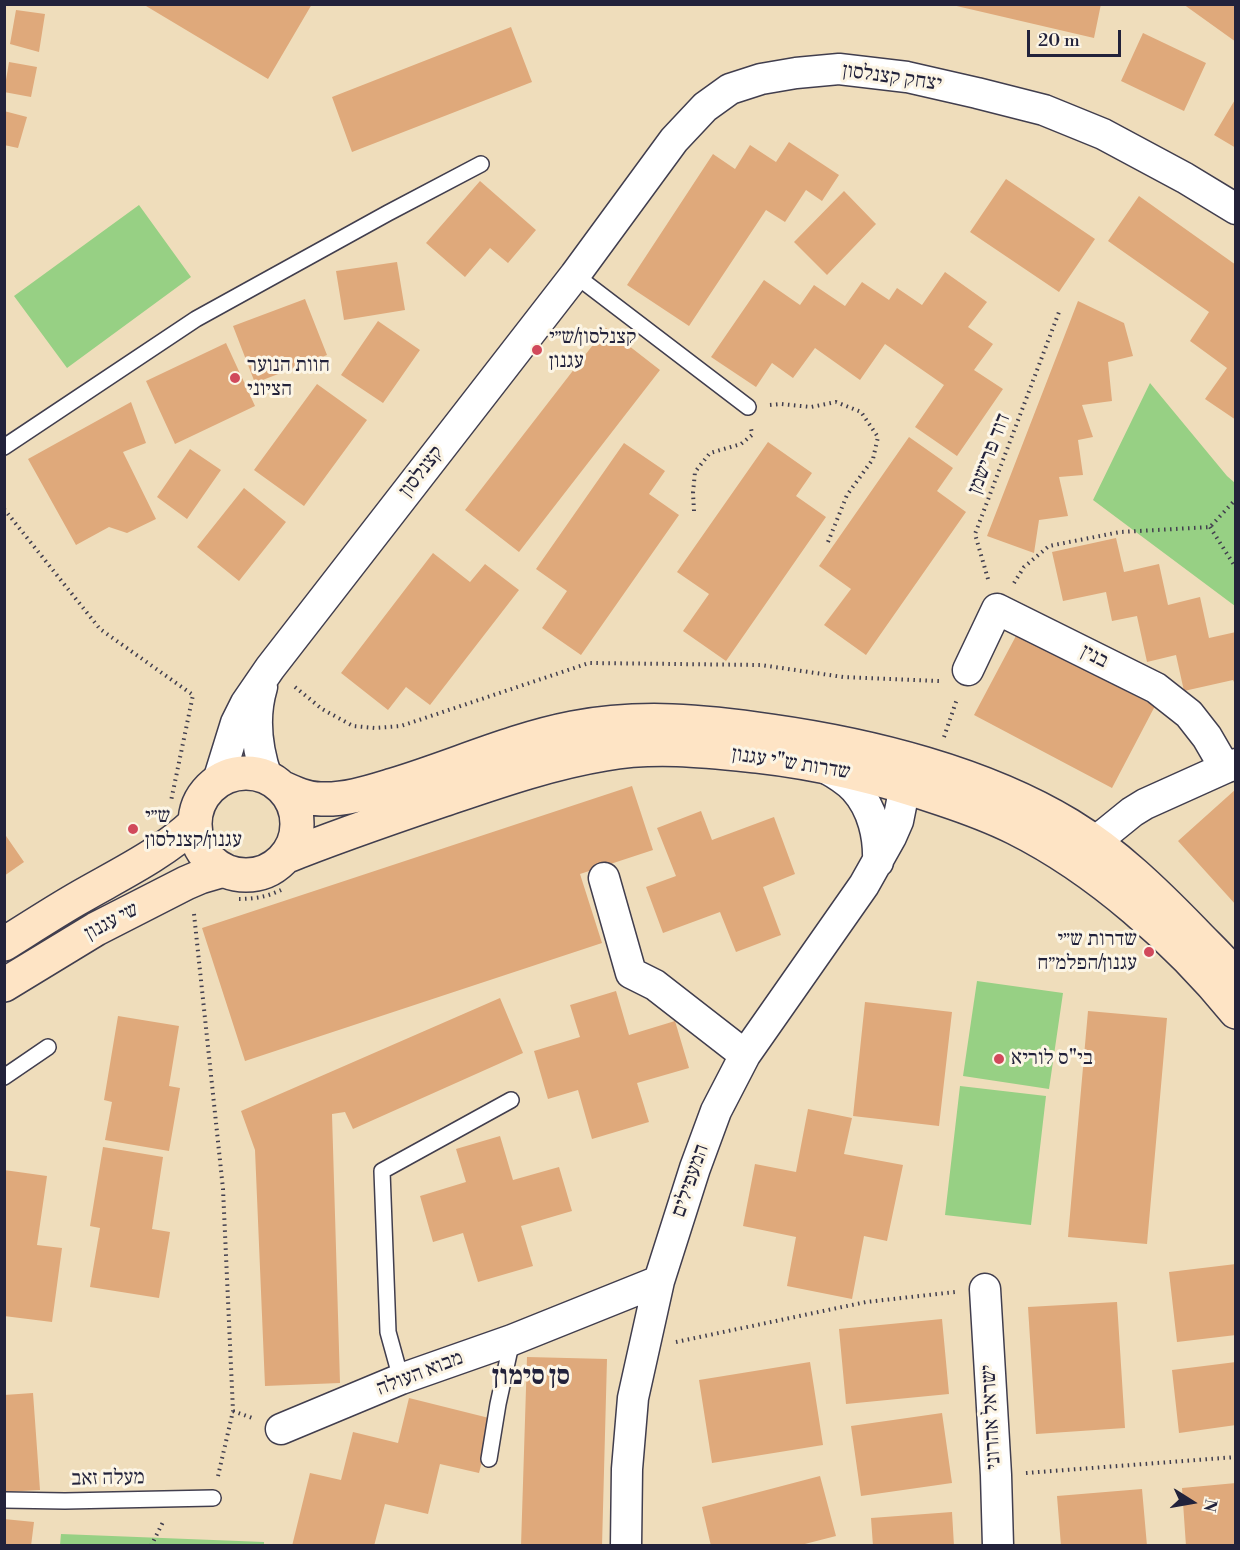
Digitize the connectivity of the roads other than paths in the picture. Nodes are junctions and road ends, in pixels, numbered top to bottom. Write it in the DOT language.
graph roads {
  1 [pos="481,164"];
  2 [pos="1236,209"];
  3 [pos="575,275"];
  4 [pos="748,407"];
  5 [pos="4,447"];
  6 [pos="270,668"];
  7 [pos="966,676"];
  8 [pos="894,755"];
  9 [pos="1230,766"];
  10 [pos="824,767"];
  11 [pos="218,781"];
  12 [pos="274,782"];
  13 [pos="905,786"];
  14 [pos="195,824"];
  15 [pos="1095,842"];
  16 [pos="878,862"];
  17 [pos="284,873"];
  18 [pos="604,879"];
  19 [pos="228,885"];
  20 [pos="4,944"];
  21 [pos="1236,976"];
  22 [pos="4,985"];
  23 [pos="1236,1012"];
  24 [pos="48,1047"];
  25 [pos="745,1054"];
  26 [pos="4,1077"];
  27 [pos="511,1100"];
  28 [pos="659,1281"];
  29 [pos="985,1289"];
  30 [pos="512,1340"];
  31 [pos="401,1379"];
  32 [pos="281,1429"];
  33 [pos="489,1459"];
  34 [pos="213,1498"];
  35 [pos="4,1500"];
  36 [pos="626,1545"];
  37 [pos="998,1545"];
  1 -- 5 [label="lane"];
  2 -- 3 [label="street, יצחק קצנלסון"];
  3 -- 4 [label="lane"];
  3 -- 6 [label="street, קצנלסון"];
  6 -- 11 [label="street"];
  6 -- 12 [label="street"];
  7 -- 9 [label="street, בנין"];
  8 -- 12 [label="street, שדרות ש\"י עגנון"];
  8 -- 13 [label="street"];
  8 -- 15 [label="street, שדרות ש\"י עגנון"];
  9 -- 15 [label="street, בנין"];
  10 -- 13 [label="street, שדרות ש\"י עגנון"];
  10 -- 16 [label="street"];
  10 -- 17 [label="street, שדרות ש\"י עגנון"];
  11 -- 12 [label="street"];
  11 -- 14 [label="street"];
  12 -- 17 [label="street"];
  13 -- 16 [label="street, המעפילים"];
  13 -- 23 [label="street, שדרות ש\"י עגנון"];
  14 -- 19 [label="street"];
  14 -- 20 [label="street"];
  15 -- 21 [label="street, שדרות ש\"י עגנון"];
  16 -- 25 [label="street, המעפילים"];
  17 -- 19 [label="street"];
  18 -- 25 [label="street"];
  19 -- 22 [label="street, שי עגנון"];
  24 -- 26 [label="lane"];
  25 -- 28 [label="street, המעפילים"];
  27 -- 31 [label="lane"];
  28 -- 30 [label="street, מבוא העולה"];
  28 -- 36 [label="street, המעפילים"];
  29 -- 37 [label="street, ישראל אהרוני"];
  30 -- 31 [label="street, מבוא העולה"];
  30 -- 33 [label="lane"];
  31 -- 32 [label="street, מבוא העולה"];
  34 -- 35 [label="lane, מעלה זאב"];
}
